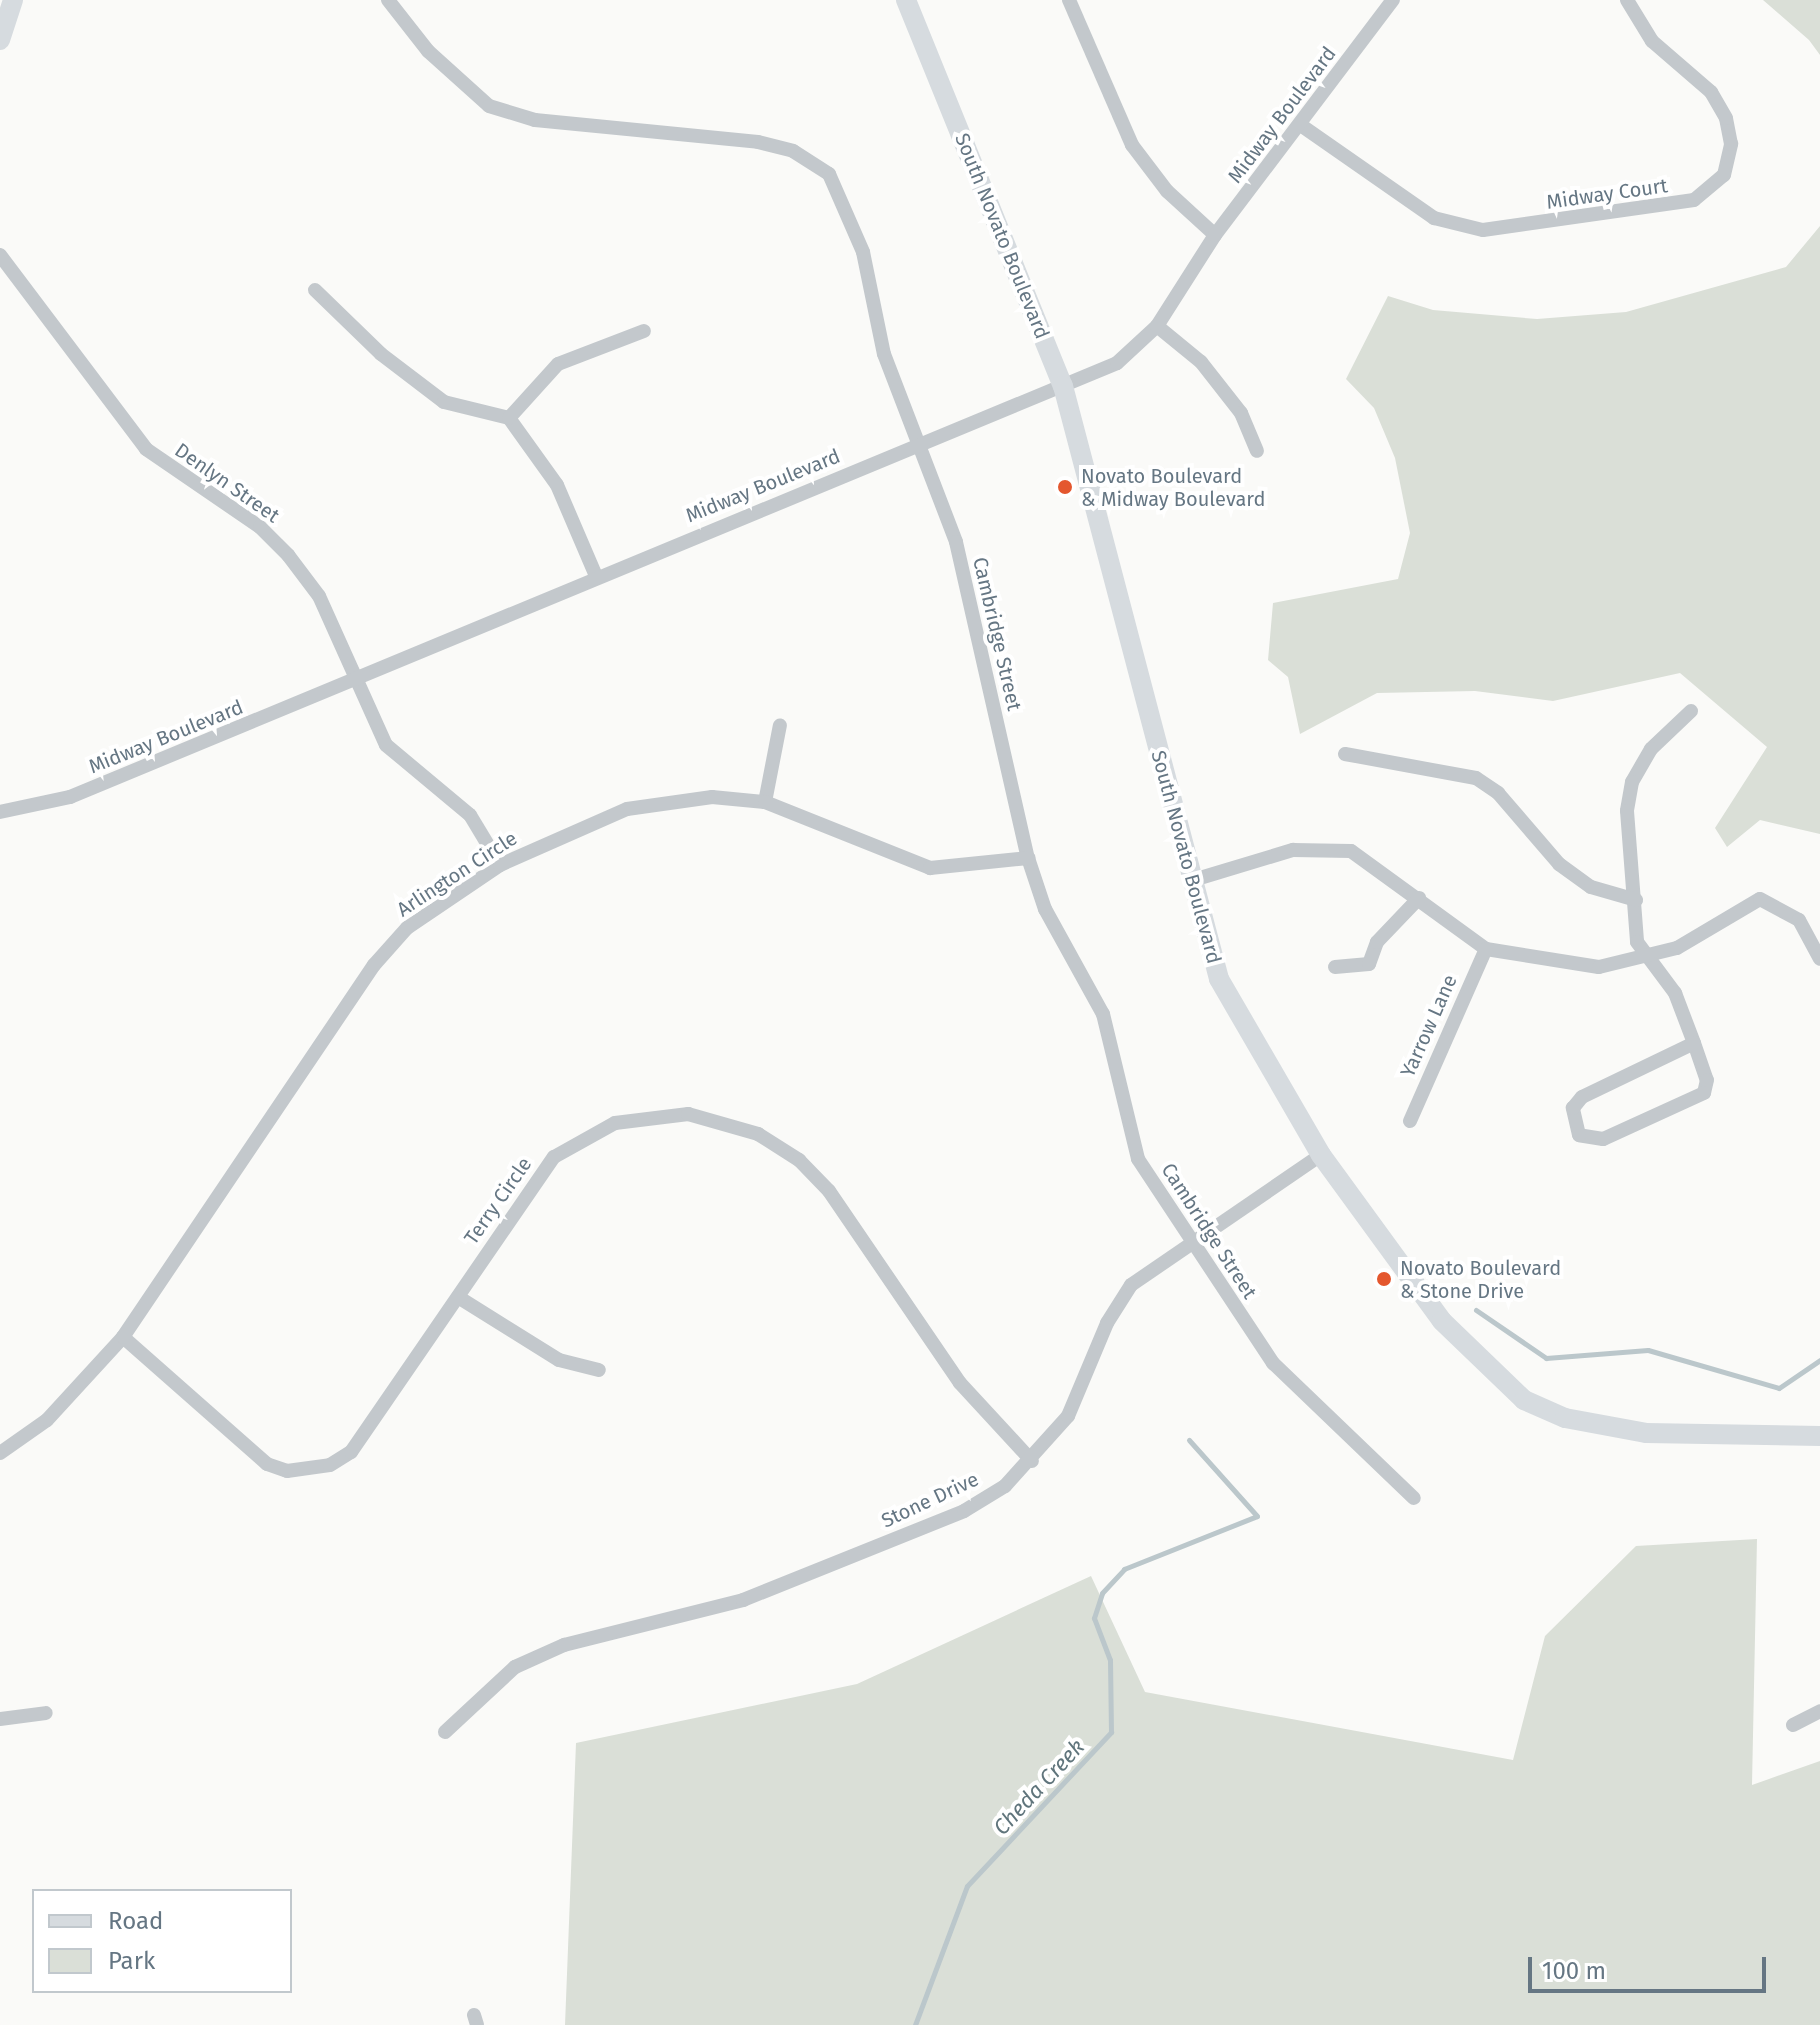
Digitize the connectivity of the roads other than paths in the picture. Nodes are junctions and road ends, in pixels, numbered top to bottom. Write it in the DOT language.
graph roads {
  1 [pos="13,0"];
  2 [pos="388,0"];
  3 [pos="906,0"];
  4 [pos="1069,0"];
  5 [pos="1393,0"];
  6 [pos="1627,0"];
  7 [pos="0,40"];
  8 [pos="1302,126"];
  9 [pos="1215,235"];
  10 [pos="0,255"];
  11 [pos="315,290"];
  12 [pos="1157,326"];
  13 [pos="644,331"];
  14 [pos="1063,386"];
  15 [pos="509,418"];
  16 [pos="919,444"];
  17 [pos="1257,451"];
  18 [pos="596,576"];
  19 [pos="361,679"];
  20 [pos="1691,711"];
  21 [pos="780,725"];
  22 [pos="1345,754"];
  23 [pos="765,802"];
  24 [pos="0,812"];
  25 [pos="1028,858"];
  26 [pos="500,865"];
  27 [pos="1190,881"];
  28 [pos="1419,898"];
  29 [pos="1636,900"];
  30 [pos="1486,949"];
  31 [pos="1643,956"];
  32 [pos="1820,959"];
  33 [pos="1335,967"];
  34 [pos="1694,1043"];
  35 [pos="1410,1121"];
  36 [pos="1321,1155"];
  37 [pos="1191,1242"];
  38 [pos="458,1297"];
  39 [pos="123,1337"];
  40 [pos="599,1370"];
  41 [pos="1820,1436"];
  42 [pos="0,1453"];
  43 [pos="1032,1461"];
  44 [pos="1414,1498"];
  45 [pos="1820,1711"];
  46 [pos="46,1713"];
  47 [pos="0,1719"];
  48 [pos="1793,1725"];
  49 [pos="445,1732"];
  1 -- 7 [label="main road"];
  2 -- 16 [label="street, Cambridge Street"];
  3 -- 14 [label="main road, South Novato Boulevard"];
  4 -- 9 [label="street"];
  5 -- 8 [label="street, Midway Boulevard"];
  6 -- 8 [label="street, Midway Court"];
  8 -- 9 [label="street, Midway Boulevard"];
  9 -- 12 [label="street, Midway Boulevard"];
  10 -- 19 [label="street, Denlyn Street"];
  11 -- 15 [label="street"];
  12 -- 14 [label="street, Midway Boulevard"];
  12 -- 17 [label="street"];
  13 -- 15 [label="street"];
  14 -- 16 [label="street, Midway Boulevard"];
  14 -- 27 [label="main road, South Novato Boulevard"];
  15 -- 18 [label="street"];
  16 -- 18 [label="street, Midway Boulevard"];
  16 -- 25 [label="street, Cambridge Street"];
  18 -- 19 [label="street, Midway Boulevard"];
  19 -- 24 [label="street, Midway Boulevard"];
  19 -- 26 [label="street, Denlyn Street"];
  20 -- 29 [label="street"];
  21 -- 23 [label="street"];
  22 -- 29 [label="street"];
  23 -- 25 [label="street, Arlington Circle"];
  23 -- 26 [label="street, Arlington Circle"];
  25 -- 37 [label="street, Cambridge Street"];
  26 -- 39 [label="street, Arlington Circle"];
  27 -- 28 [label="street"];
  27 -- 36 [label="main road, South Novato Boulevard"];
  28 -- 30 [label="street"];
  28 -- 33 [label="street"];
  29 -- 31 [label="street"];
  30 -- 31 [label="street"];
  30 -- 35 [label="street, Yarrow Lane"];
  31 -- 32 [label="street"];
  31 -- 34 [label="street"];
  34 -- 34 [label="street"];
  36 -- 37 [label="street, Stone Drive"];
  36 -- 41 [label="main road, South Novato Boulevard"];
  37 -- 43 [label="street, Stone Drive"];
  37 -- 44 [label="street, Cambridge Street"];
  38 -- 39 [label="street, Terry Circle"];
  38 -- 40 [label="street"];
  38 -- 43 [label="street, Terry Circle"];
  39 -- 42 [label="street, Arlington Circle"];
  43 -- 49 [label="street, Stone Drive"];
  45 -- 48 [label="street"];
  46 -- 47 [label="street"];
}
